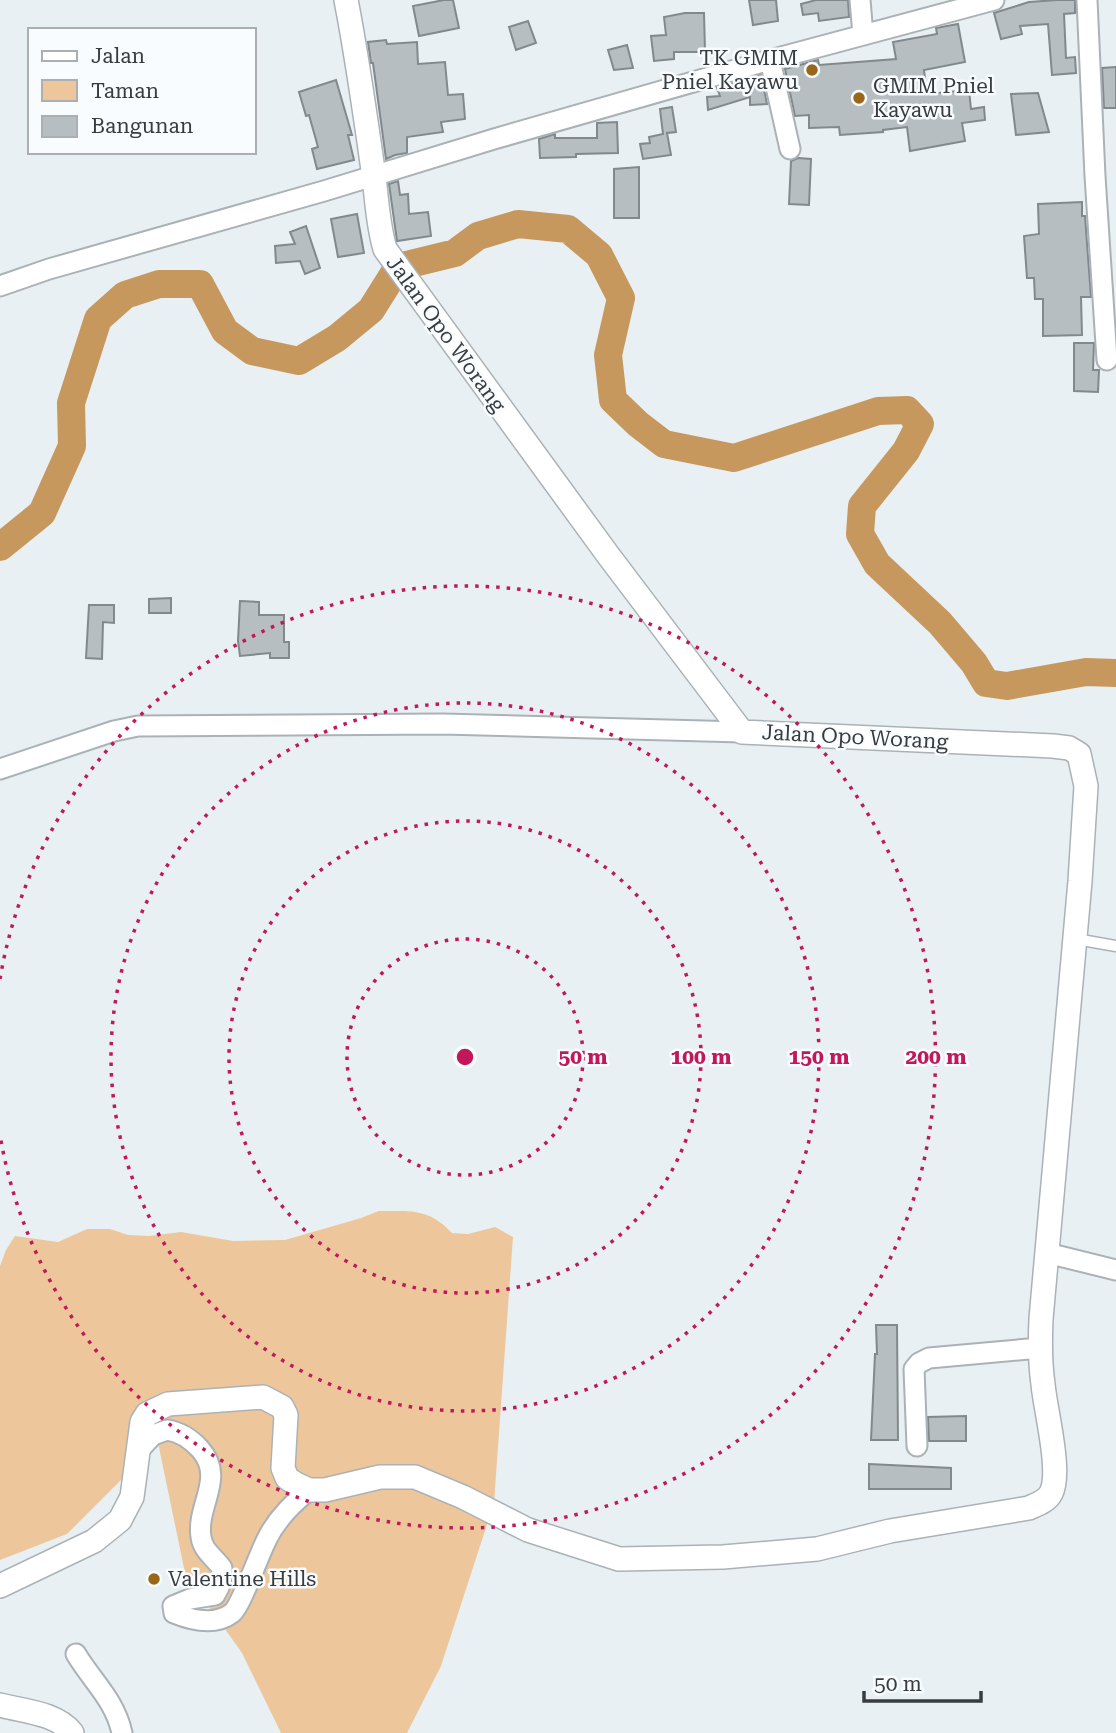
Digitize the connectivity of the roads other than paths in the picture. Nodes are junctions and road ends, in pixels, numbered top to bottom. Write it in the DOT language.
graph roads {
  1 [pos="346,0"];
  2 [pos="860,0"];
  3 [pos="994,0"];
  4 [pos="1087,0"];
  5 [pos="863,35"];
  6 [pos="770,60"];
  7 [pos="790,149"];
  8 [pos="374,175"];
  9 [pos="0,286"];
  10 [pos="1107,360"];
  11 [pos="742,732"];
  12 [pos="0,769"];
  13 [pos="1075,939"];
  14 [pos="1116,946"];
  15 [pos="1047,1253"];
  16 [pos="1116,1270"];
  17 [pos="1040,1348"];
  18 [pos="917,1446"];
  19 [pos="138,1450"];
  20 [pos="309,1490"];
  21 [pos="0,1586"];
  22 [pos="76,1654"];
  23 [pos="0,1705"];
  24 [pos="72,1733"];
  25 [pos="122,1733"];
  1 -- 8 [label="street, Jalan Opo Worang"];
  2 -- 5 [label="street"];
  3 -- 5 [label="street"];
  4 -- 10 [label="street"];
  5 -- 6 [label="street"];
  6 -- 7 [label="street"];
  6 -- 8 [label="street"];
  8 -- 9 [label="street"];
  8 -- 11 [label="street, Jalan Opo Worang"];
  11 -- 12 [label="street"];
  11 -- 13 [label="street, Jalan Opo Worang"];
  13 -- 14 [label="lane"];
  13 -- 15 [label="street, Jalan Opo Worang"];
  15 -- 16 [label="street"];
  15 -- 17 [label="street, Jalan Opo Worang"];
  17 -- 18 [label="street"];
  17 -- 20 [label="street, Jalan Opo Worang"];
  19 -- 20 [label="street"];
  19 -- 20 [label="street"];
  19 -- 21 [label="street"];
  22 -- 25 [label="street"];
  23 -- 24 [label="street"];
}
